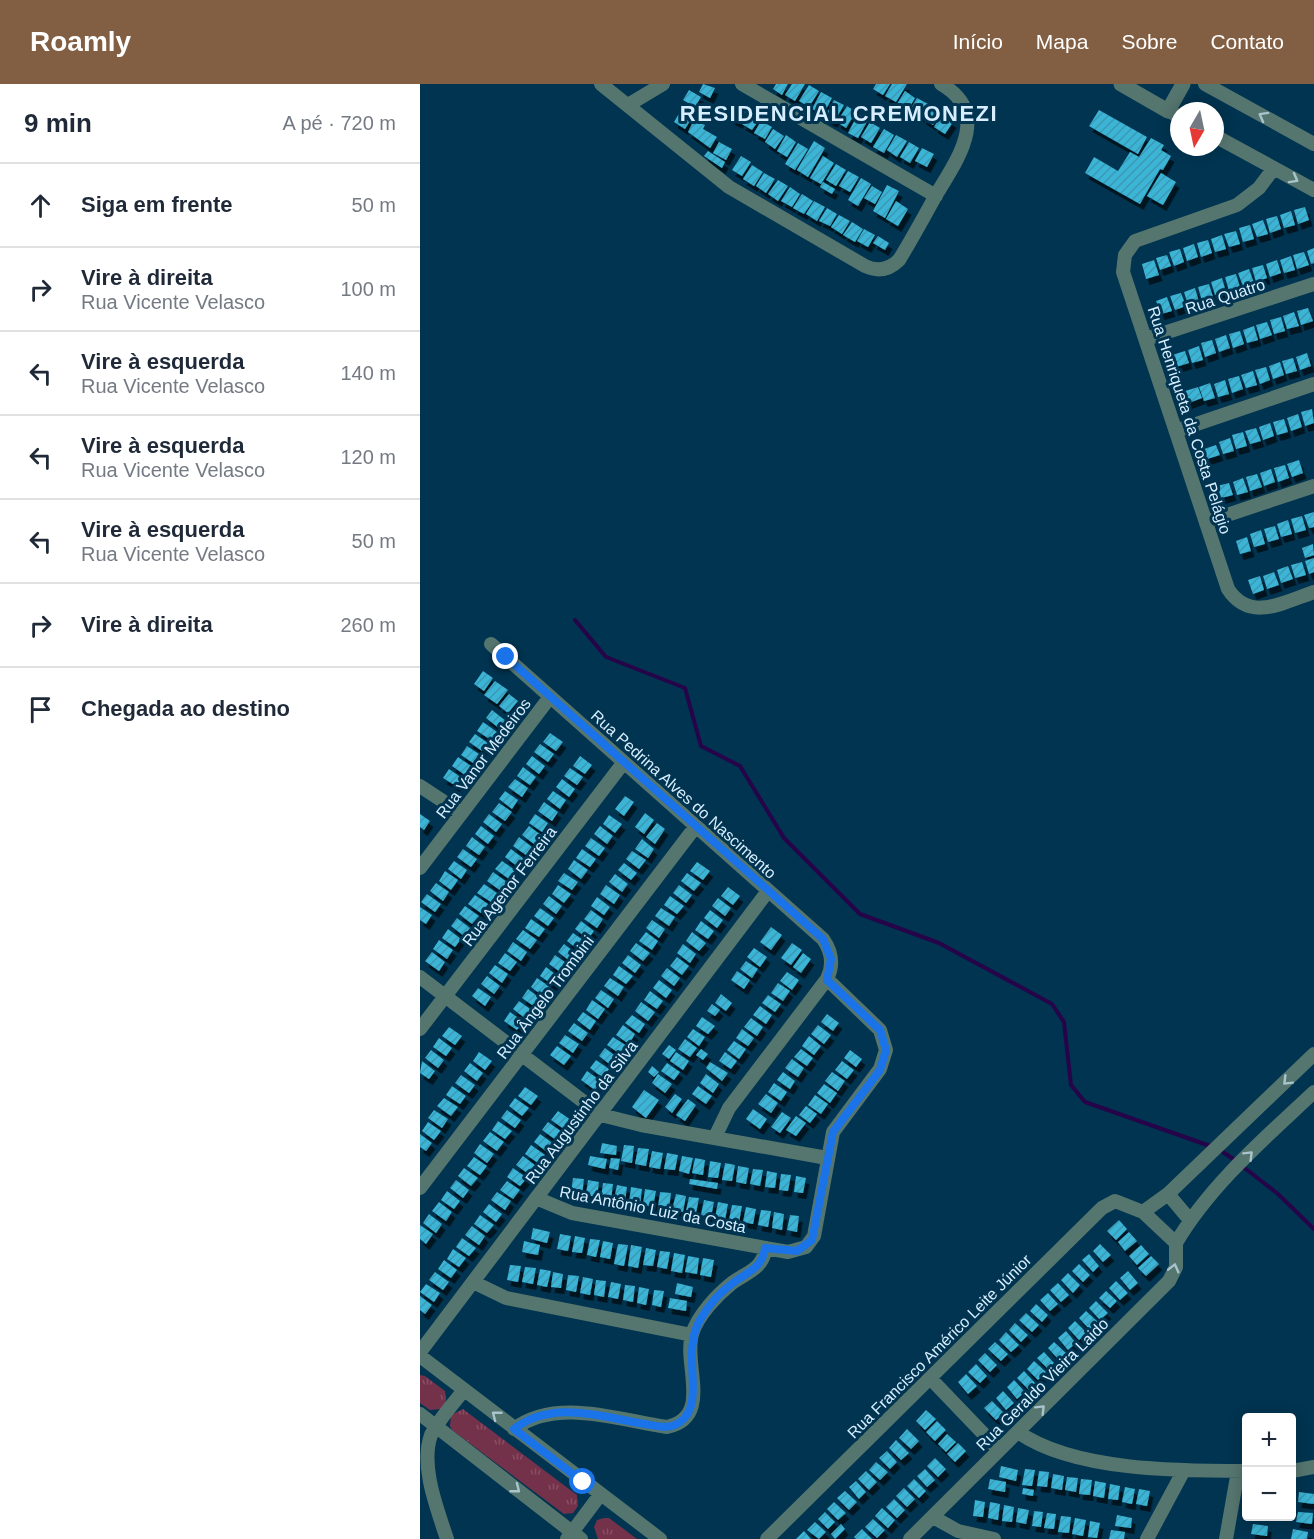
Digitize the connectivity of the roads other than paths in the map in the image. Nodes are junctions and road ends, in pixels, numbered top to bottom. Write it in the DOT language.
graph roads {
  1 [pos="601,84"];
  2 [pos="663,84"];
  3 [pos="742,84"];
  4 [pos="941,84"];
  5 [pos="1121,84"];
  6 [pos="1183,84"];
  7 [pos="1205,84"];
  8 [pos="1145,90"];
  9 [pos="1177,102"];
  10 [pos="628,105"];
  11 [pos="1170,110"];
  12 [pos="1224,141"];
  13 [pos="1314,144"];
  14 [pos="1274,168"];
  15 [pos="1314,190"];
  16 [pos="936,196"];
  17 [pos="1314,284"];
  18 [pos="1146,339"];
  19 [pos="1314,384"];
  20 [pos="1176,432"];
  21 [pos="1314,486"];
  22 [pos="1206,522"];
  23 [pos="1314,592"];
  24 [pos="491,644"];
  25 [pos="550,696"];
  26 [pos="624,762"];
  27 [pos="420,786"];
  28 [pos="462,813"];
  29 [pos="696,826"];
  30 [pos="420,868"];
  31 [pos="768,891"];
  32 [pos="420,977"];
  33 [pos="827,980"];
  34 [pos="445,996"];
  35 [pos="420,1029"];
  36 [pos="1314,1054"];
  37 [pos="522,1055"];
  38 [pos="1314,1092"];
  39 [pos="601,1114"];
  40 [pos="715,1137"];
  41 [pos="827,1158"];
  42 [pos="420,1188"];
  43 [pos="1168,1194"];
  44 [pos="536,1198"];
  45 [pos="1143,1212"];
  46 [pos="1190,1219"];
  47 [pos="1176,1243"];
  48 [pos="765,1248"];
  49 [pos="473,1282"];
  50 [pos="692,1335"];
  51 [pos="420,1354"];
  52 [pos="930,1378"];
  53 [pos="464,1390"];
  54 [pos="420,1414"];
  55 [pos="436,1426"];
  56 [pos="514,1429"];
  57 [pos="1018,1432"];
  58 [pos="999,1450"];
  59 [pos="1314,1467"];
  60 [pos="1184,1470"];
  61 [pos="1296,1470"];
  62 [pos="1242,1471"];
  63 [pos="600,1495"];
  64 [pos="933,1516"];
  65 [pos="573,1536"];
  66 [pos="447,1539"];
  67 [pos="660,1539"];
  68 [pos="767,1539"];
  69 [pos="910,1539"];
  70 [pos="994,1539"];
  71 [pos="1147,1539"];
  72 [pos="1227,1539"];
  1 -- 10 [label="street"];
  2 -- 10 [label="street"];
  3 -- 16 [label="street"];
  4 -- 16 [label="street"];
  5 -- 8 [label="street"];
  6 -- 9 [label="street"];
  13 -- 7 [label="street, one-way"];
  8 -- 11 [label="street"];
  10 -- 16 [label="street"];
  12 -- 14 [label="street"];
  14 -- 15 [label="street, one-way"];
  14 -- 18 [label="street, Rua Henriqueta da Costa Pelágio"];
  17 -- 18 [label="street, Rua Quatro"];
  18 -- 20 [label="street, Rua Henriqueta da Costa Pelágio"];
  19 -- 20 [label="street"];
  20 -- 22 [label="street, Rua Henriqueta da Costa Pelágio"];
  21 -- 22 [label="street"];
  22 -- 23 [label="street, Rua Henriqueta da Costa Pelágio"];
  24 -- 25 [label="street, Rua Pedrina Alves do Nascimento"];
  25 -- 26 [label="street, Rua Pedrina Alves do Nascimento"];
  25 -- 28 [label="street, Rua Vanor Medeiros"];
  26 -- 29 [label="street, Rua Pedrina Alves do Nascimento"];
  26 -- 34 [label="street, Rua Agenor Ferreira"];
  27 -- 28 [label="street"];
  28 -- 30 [label="street, Rua Vanor Medeiros"];
  29 -- 31 [label="street, Rua Pedrina Alves do Nascimento"];
  29 -- 37 [label="street, Rua Ângelo Trombini"];
  31 -- 33 [label="street, Rua Pedrina Alves do Nascimento"];
  31 -- 39 [label="street, Rua Augustinho da Silva"];
  32 -- 34 [label="street"];
  33 -- 40 [label="street"];
  33 -- 41 [label="street, Rua Antônio Luiz da Costa"];
  34 -- 35 [label="street, Rua Agenor Ferreira"];
  34 -- 37 [label="street"];
  36 -- 43 [label="street, one-way"];
  37 -- 39 [label="street"];
  37 -- 42 [label="street, Rua Ângelo Trombini"];
  46 -- 38 [label="street, one-way"];
  39 -- 40 [label="street"];
  39 -- 44 [label="street, Rua Augustinho da Silva"];
  40 -- 41 [label="street"];
  41 -- 48 [label="street, Rua Antônio Luiz da Costa"];
  43 -- 45 [label="street"];
  43 -- 46 [label="street"];
  44 -- 48 [label="street, Rua Antônio Luiz da Costa"];
  44 -- 49 [label="street, Rua Augustinho da Silva"];
  45 -- 47 [label="street"];
  45 -- 52 [label="street, Rua Francisco Américo Leite Júnior"];
  46 -- 47 [label="street"];
  57 -- 47 [label="street, Rua Geraldo Vieira Laido, one-way"];
  48 -- 50 [label="street"];
  49 -- 50 [label="street"];
  49 -- 51 [label="street, Rua Augustinho da Silva"];
  50 -- 56 [label="street"];
  51 -- 53 [label="street"];
  52 -- 58 [label="street"];
  52 -- 68 [label="street, Rua Francisco Américo Leite Júnior"];
  53 -- 55 [label="street"];
  56 -- 53 [label="street, one-way"];
  54 -- 55 [label="street"];
  55 -- 65 [label="street, one-way"];
  55 -- 66 [label="street"];
  56 -- 63 [label="street"];
  57 -- 58 [label="street, Rua Geraldo Vieira Laido"];
  57 -- 60 [label="street"];
  58 -- 64 [label="street, Rua Geraldo Vieira Laido"];
  59 -- 61 [label="street"];
  60 -- 62 [label="street"];
  60 -- 71 [label="street"];
  62 -- 72 [label="street"];
  63 -- 65 [label="street"];
  63 -- 67 [label="street"];
  64 -- 69 [label="street, Rua Geraldo Vieira Laido"];
  64 -- 70 [label="street"];
}
